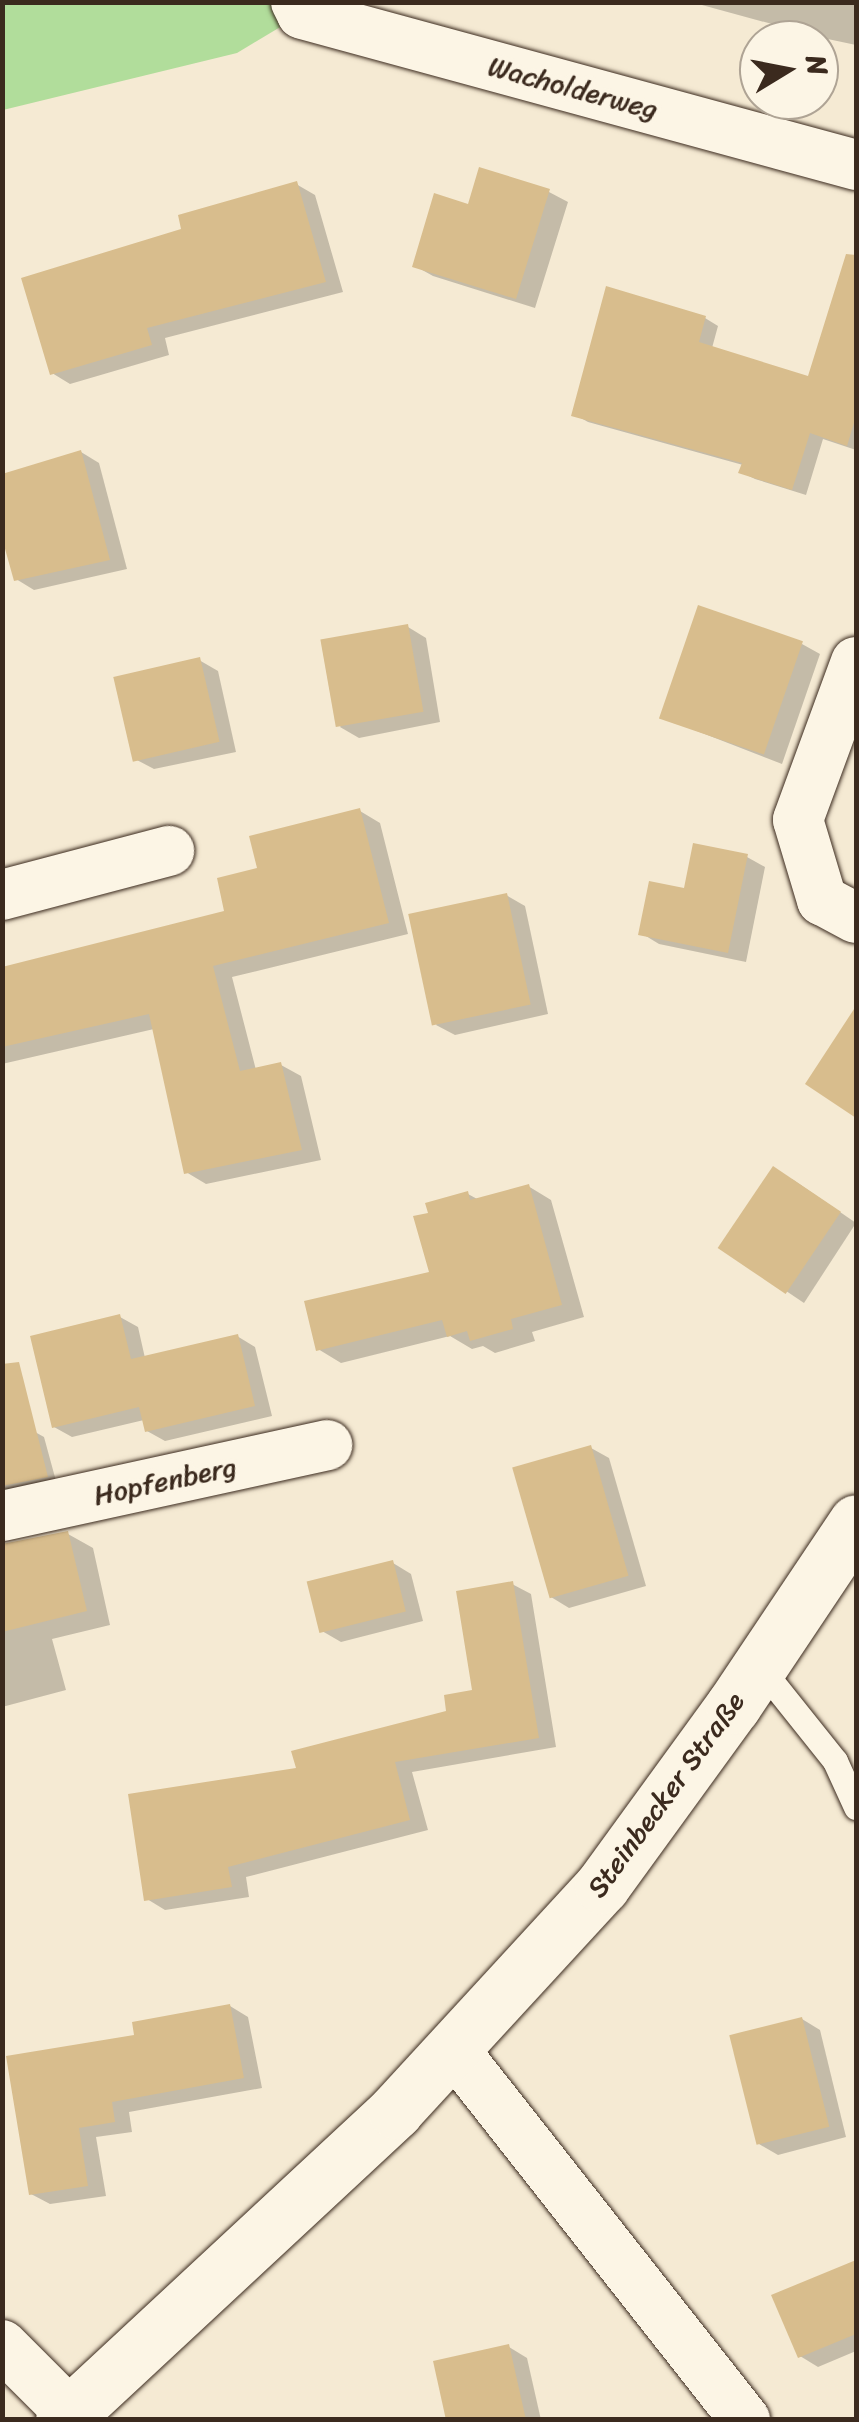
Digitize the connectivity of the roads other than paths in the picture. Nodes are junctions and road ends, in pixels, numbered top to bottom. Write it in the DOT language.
graph roads {
  1 [pos="296,2"];
  2 [pos="856,166"];
  3 [pos="856,662"];
  4 [pos="169,851"];
  5 [pos="2,895"];
  6 [pos="856,918"];
  7 [pos="327,1445"];
  8 [pos="2,1516"];
  9 [pos="856,1522"];
  10 [pos="760,1667"];
  11 [pos="856,1808"];
  12 [pos="454,2050"];
  13 [pos="2,2346"];
  14 [pos="67,2416"];
  15 [pos="745,2420"];
  1 -- 2 [label="street, Wacholderweg"];
  3 -- 6 [label="street"];
  4 -- 5 [label="street"];
  7 -- 8 [label="street, Hopfenberg"];
  9 -- 10 [label="street, Steinbecker Straße"];
  10 -- 11 [label="lane"];
  10 -- 12 [label="street, Steinbecker Straße"];
  12 -- 14 [label="street, Steinbecker Straße"];
  12 -- 15 [label="street"];
  13 -- 14 [label="street"];
}
